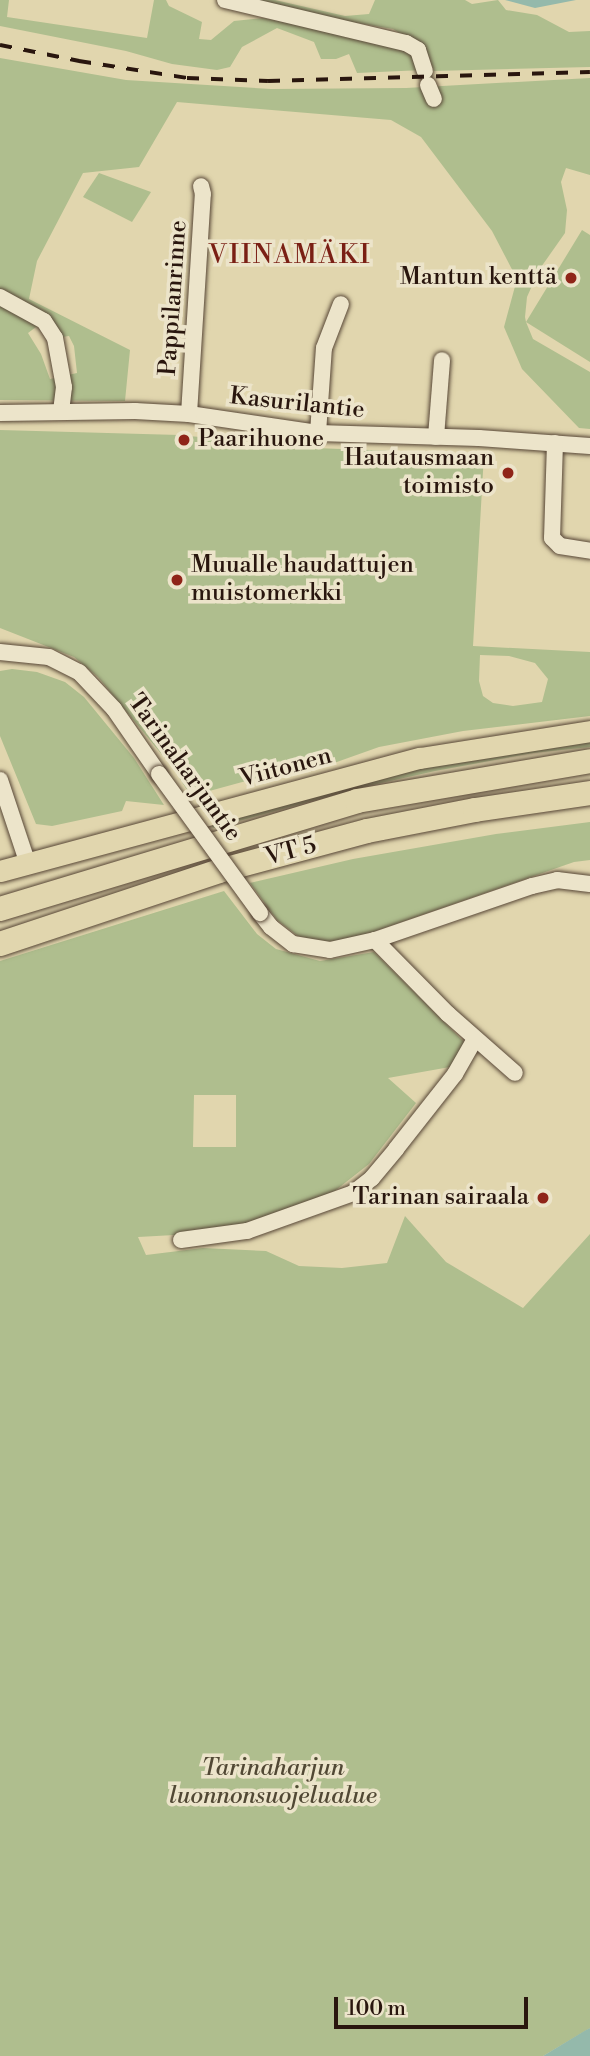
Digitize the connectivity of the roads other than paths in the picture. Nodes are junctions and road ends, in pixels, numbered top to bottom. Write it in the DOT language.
graph roads {
  1 [pos="225,0"];
  2 [pos="429,85"];
  3 [pos="201,186"];
  4 [pos="0,297"];
  5 [pos="341,304"];
  6 [pos="442,360"];
  7 [pos="61,412"];
  8 [pos="0,413"];
  9 [pos="189,414"];
  10 [pos="318,433"];
  11 [pos="436,437"];
  12 [pos="555,443"];
  13 [pos="590,446"];
  14 [pos="590,551"];
  15 [pos="0,652"];
  16 [pos="590,731"];
  17 [pos="590,761"];
  18 [pos="0,780"];
  19 [pos="590,793"];
  20 [pos="28,864"];
  21 [pos="0,871"];
  22 [pos="590,884"];
  23 [pos="0,909"];
  24 [pos="375,940"];
  25 [pos="0,944"];
  26 [pos="475,1039"];
  27 [pos="515,1073"];
  28 [pos="181,1240"];
  1 -- 2 [label="street"];
  3 -- 9 [label="street, Pappilanrinne"];
  4 -- 7 [label="street"];
  5 -- 10 [label="street"];
  6 -- 11 [label="street"];
  7 -- 8 [label="street, Kasurilantie"];
  7 -- 9 [label="street, Kasurilantie"];
  9 -- 10 [label="street, Kasurilantie"];
  10 -- 11 [label="street, Kasurilantie"];
  11 -- 12 [label="street, Kasurilantie"];
  12 -- 13 [label="street, Kasurilantie"];
  12 -- 14 [label="street"];
  15 -- 24 [label="street, Tarinaharjuntie, bridge"];
  16 -- 20 [label="main road, Viitonen"];
  17 -- 23 [label="highway, VT 5"];
  18 -- 20 [label="street"];
  19 -- 25 [label="highway, VT 5"];
  20 -- 21 [label="main road, Viitonen"];
  22 -- 24 [label="street, Tarinaharjuntie"];
  24 -- 26 [label="street"];
  26 -- 27 [label="street"];
  26 -- 28 [label="street"];
}
